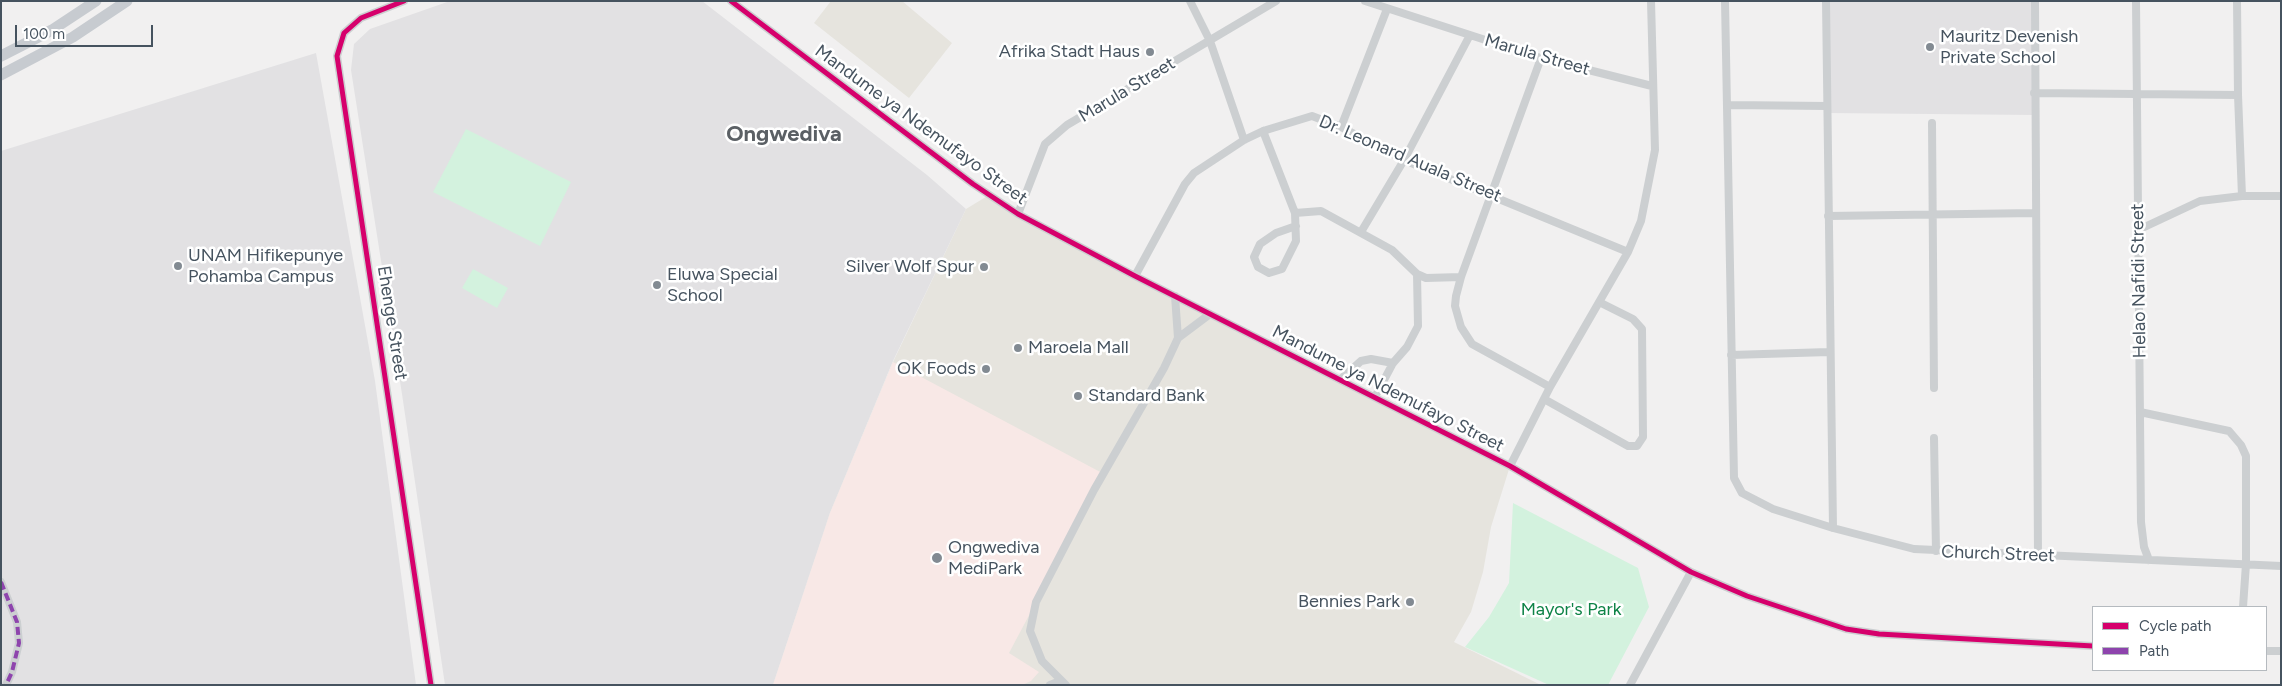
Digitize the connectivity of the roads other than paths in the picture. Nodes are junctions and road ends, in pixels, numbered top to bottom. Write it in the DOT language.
graph roads {
  1 [pos="96,1"];
  2 [pos="127,1"];
  3 [pos="404,1"];
  4 [pos="731,1"];
  5 [pos="1190,1"];
  6 [pos="1276,1"];
  7 [pos="1365,1"];
  8 [pos="1651,1"];
  9 [pos="1725,1"];
  10 [pos="1826,1"];
  11 [pos="2035,1"];
  12 [pos="2136,1"];
  13 [pos="2237,1"];
  14 [pos="1387,9"];
  15 [pos="1470,35"];
  16 [pos="1210,41"];
  17 [pos="1,56"];
  18 [pos="1541,58"];
  19 [pos="1,75"];
  20 [pos="1652,86"];
  21 [pos="2034,93"];
  22 [pos="2137,94"];
  23 [pos="2238,95"];
  24 [pos="1728,105"];
  25 [pos="1827,106"];
  26 [pos="1932,124"];
  27 [pos="1341,127"];
  28 [pos="1263,131"];
  29 [pos="1244,140"];
  30 [pos="1404,160"];
  31 [pos="1492,195"];
  32 [pos="2242,196"];
  33 [pos="2281,196"];
  34 [pos="1295,213"];
  35 [pos="2035,213"];
  36 [pos="1018,214"];
  37 [pos="1932,214"];
  38 [pos="1828,216"];
  39 [pos="1296,226"];
  40 [pos="2138,230"];
  41 [pos="1361,232"];
  42 [pos="1628,252"];
  43 [pos="1417,274"];
  44 [pos="1135,276"];
  45 [pos="1461,276"];
  46 [pos="1175,296"];
  47 [pos="1599,302"];
  48 [pos="1210,314"];
  49 [pos="1178,338"];
  50 [pos="1829,352"];
  51 [pos="1731,355"];
  52 [pos="1394,363"];
  53 [pos="1341,379"];
  54 [pos="1550,387"];
  55 [pos="1934,388"];
  56 [pos="1376,397"];
  57 [pos="1544,399"];
  58 [pos="2140,412"];
  59 [pos="1934,438"];
  60 [pos="1510,466"];
  61 [pos="1833,528"];
  62 [pos="1936,551"];
  63 [pos="2038,555"];
  64 [pos="2149,560"];
  65 [pos="2246,564"];
  66 [pos="2281,566"];
  67 [pos="1692,572"];
  68 [pos="1,582"];
  69 [pos="2243,606"];
  70 [pos="2092,646"];
  71 [pos="2267,651"];
  72 [pos="2281,652"];
  73 [pos="1063,683"];
  74 [pos="6,685"];
  75 [pos="431,685"];
  76 [pos="1050,685"];
  77 [pos="1630,685"];
  1 -- 17 [label="main road"];
  2 -- 19 [label="main road"];
  3 -- 75 [label="street, Ehenge Street"];
  4 -- 36 [label="street, Mandume ya Ndemufayo Street"];
  5 -- 16 [label="street"];
  6 -- 16 [label="street, Marula Street"];
  7 -- 14 [label="street, Marula Street"];
  8 -- 20 [label="street"];
  9 -- 24 [label="street"];
  10 -- 25 [label="street"];
  11 -- 21 [label="street"];
  12 -- 22 [label="street, Helao Nafidi Street"];
  13 -- 23 [label="street"];
  14 -- 15 [label="street, Marula Street"];
  14 -- 27 [label="street"];
  15 -- 18 [label="street, Marula Street"];
  15 -- 30 [label="street"];
  16 -- 29 [label="street"];
  16 -- 36 [label="street, Marula Street"];
  18 -- 20 [label="street, Marula Street"];
  18 -- 31 [label="street"];
  20 -- 42 [label="street"];
  21 -- 22 [label="street"];
  21 -- 35 [label="street"];
  22 -- 23 [label="street"];
  22 -- 40 [label="street, Helao Nafidi Street"];
  23 -- 32 [label="street"];
  24 -- 25 [label="street"];
  24 -- 51 [label="street"];
  25 -- 38 [label="street"];
  26 -- 37 [label="street"];
  27 -- 28 [label="street, Dr. Leonard Auala Street"];
  27 -- 30 [label="street, Dr. Leonard Auala Street"];
  28 -- 29 [label="street, Dr. Leonard Auala Street"];
  28 -- 34 [label="street"];
  29 -- 44 [label="street, Dr. Leonard Auala Street"];
  30 -- 31 [label="street, Dr. Leonard Auala Street"];
  30 -- 41 [label="street"];
  31 -- 42 [label="street, Dr. Leonard Auala Street"];
  31 -- 45 [label="street"];
  32 -- 33 [label="street"];
  32 -- 40 [label="street"];
  34 -- 39 [label="street"];
  34 -- 41 [label="street"];
  35 -- 37 [label="street"];
  35 -- 63 [label="street"];
  36 -- 44 [label="street, Mandume ya Ndemufayo Street"];
  37 -- 38 [label="street"];
  37 -- 55 [label="street"];
  38 -- 50 [label="street"];
  39 -- 39 [label="street"];
  40 -- 58 [label="street, Helao Nafidi Street"];
  41 -- 43 [label="street"];
  42 -- 47 [label="street"];
  43 -- 45 [label="street"];
  43 -- 52 [label="street"];
  44 -- 46 [label="street, Mandume ya Ndemufayo Street"];
  45 -- 54 [label="street"];
  46 -- 48 [label="street, Mandume ya Ndemufayo Street"];
  46 -- 49 [label="street"];
  47 -- 54 [label="street"];
  47 -- 57 [label="street"];
  48 -- 49 [label="street"];
  48 -- 53 [label="street, Mandume ya Ndemufayo Street"];
  49 -- 73 [label="street"];
  50 -- 51 [label="street"];
  50 -- 61 [label="street"];
  51 -- 61 [label="street, Church Street"];
  52 -- 53 [label="street"];
  52 -- 56 [label="street"];
  53 -- 56 [label="street, Mandume ya Ndemufayo Street"];
  54 -- 57 [label="street"];
  56 -- 60 [label="street, Mandume ya Ndemufayo Street"];
  57 -- 60 [label="street"];
  58 -- 64 [label="street, Helao Nafidi Street"];
  58 -- 65 [label="street"];
  59 -- 62 [label="street"];
  60 -- 67 [label="street, Mandume ya Ndemufayo Street"];
  61 -- 62 [label="street, Church Street"];
  62 -- 63 [label="street, Church Street"];
  63 -- 64 [label="street, Church Street"];
  64 -- 65 [label="street, Church Street"];
  65 -- 66 [label="street, Church Street"];
  65 -- 69 [label="street"];
  67 -- 70 [label="street, Mandume ya Ndemufayo Street"];
  67 -- 77 [label="street"];
  68 -- 74 [label="street"];
  71 -- 72 [label="street"];
  73 -- 76 [label="street"];
}
